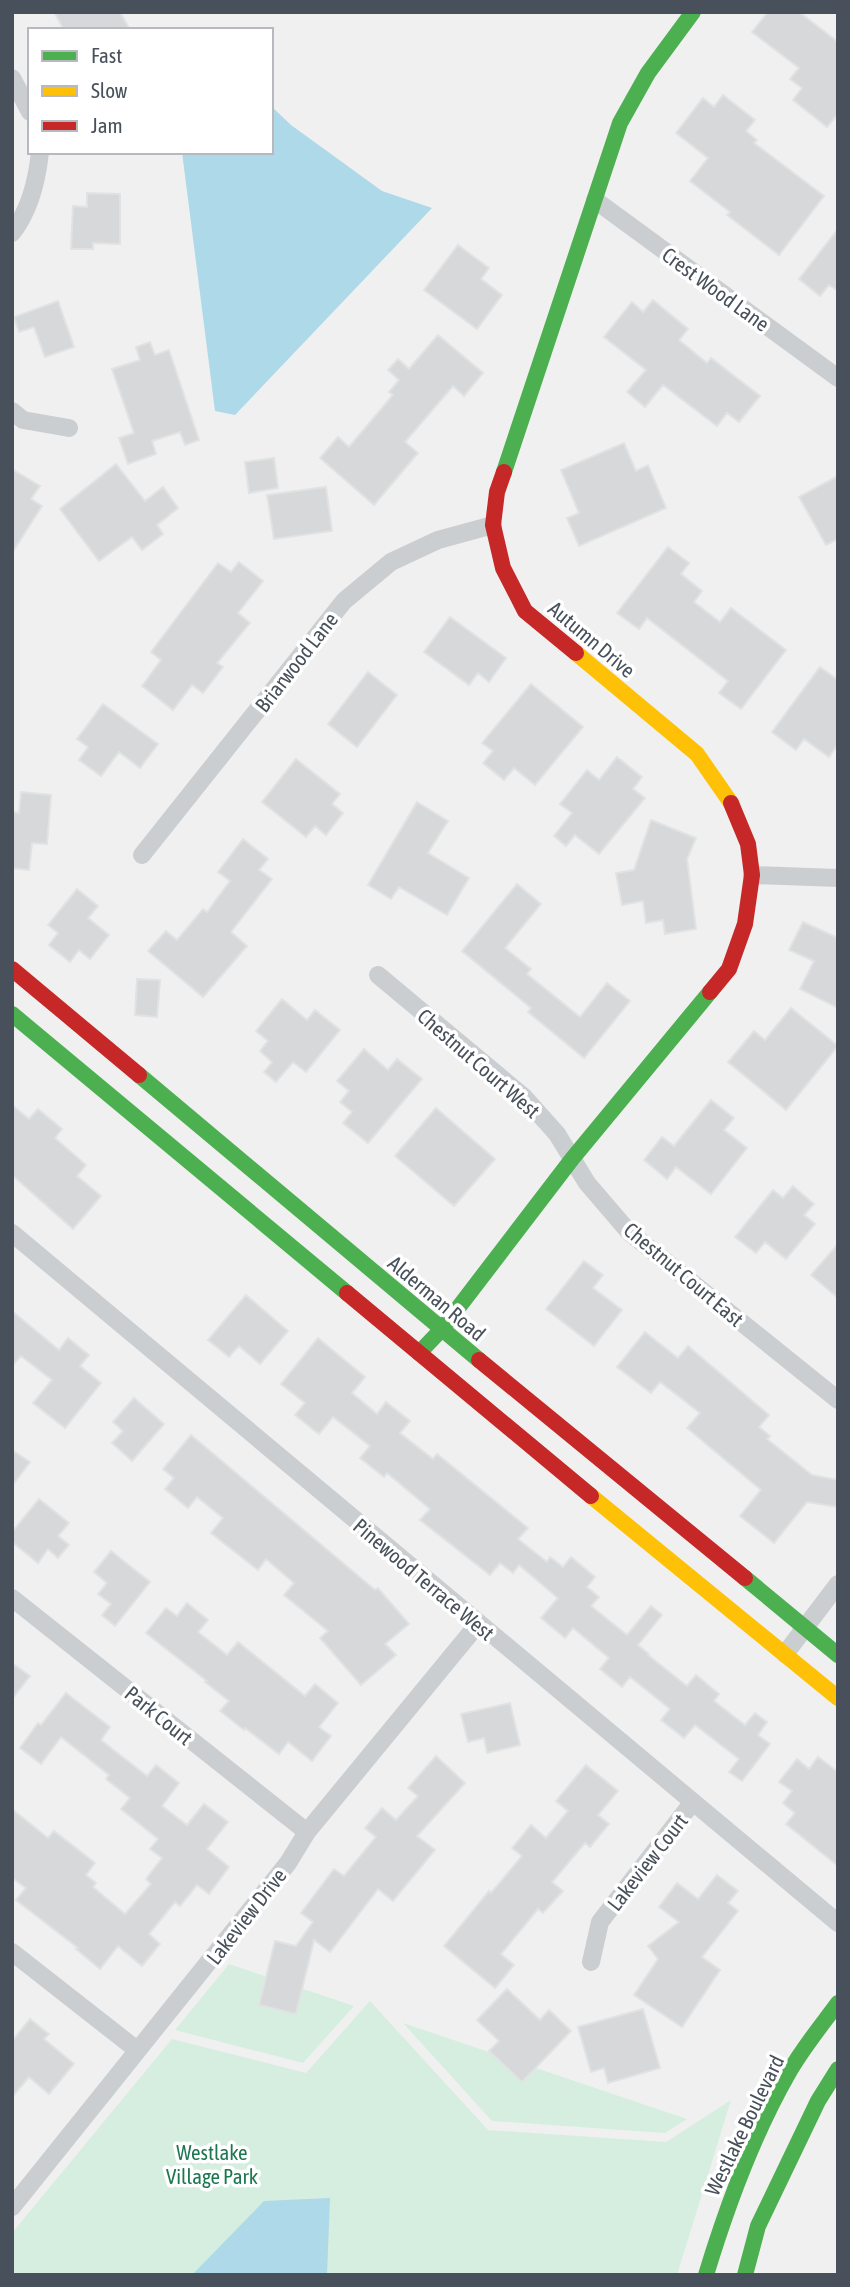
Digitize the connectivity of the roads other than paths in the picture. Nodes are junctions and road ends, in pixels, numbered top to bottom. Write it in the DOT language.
graph roads {
  1 [pos="693,12"];
  2 [pos="12,78"];
  3 [pos="28,108"];
  4 [pos="40,154"];
  5 [pos="595,200"];
  6 [pos="12,233"];
  7 [pos="838,378"];
  8 [pos="12,411"];
  9 [pos="69,428"];
  10 [pos="493,525"];
  11 [pos="142,855"];
  12 [pos="752,876"];
  13 [pos="838,878"];
  14 [pos="12,969"];
  15 [pos="378,975"];
  16 [pos="12,1014"];
  17 [pos="572,1159"];
  18 [pos="12,1233"];
  19 [pos="442,1329"];
  20 [pos="419,1353"];
  21 [pos="838,1400"];
  22 [pos="838,1584"];
  23 [pos="12,1598"];
  24 [pos="478,1624"];
  25 [pos="805,1627"];
  26 [pos="785,1654"];
  27 [pos="838,1655"];
  28 [pos="838,1698"];
  29 [pos="692,1803"];
  30 [pos="307,1832"];
  31 [pos="838,1923"];
  32 [pos="12,1952"];
  33 [pos="591,1962"];
  34 [pos="838,2003"];
  35 [pos="137,2050"];
  36 [pos="838,2069"];
  37 [pos="12,2207"];
  38 [pos="706,2275"];
  39 [pos="745,2275"];
  1 -- 5 [label="main road, Autumn Drive"];
  2 -- 3 [label="street"];
  4 -- 6 [label="street"];
  5 -- 7 [label="street, Crest Wood Lane"];
  5 -- 10 [label="main road, Autumn Drive"];
  8 -- 9 [label="street"];
  10 -- 11 [label="street, Briarwood Lane"];
  10 -- 12 [label="main road, Autumn Drive"];
  12 -- 13 [label="street"];
  12 -- 17 [label="main road, Autumn Drive"];
  14 -- 19 [label="main road, Alderman Road"];
  15 -- 17 [label="street, Chestnut Court West"];
  16 -- 20 [label="main road"];
  17 -- 19 [label="main road"];
  17 -- 21 [label="street, Chestnut Court East"];
  18 -- 24 [label="street, Pinewood Terrace West"];
  19 -- 20 [label="main road"];
  19 -- 25 [label="main road, Alderman Road"];
  20 -- 26 [label="main road"];
  22 -- 25 [label="street"];
  23 -- 30 [label="street, Park Court"];
  24 -- 29 [label="street, Pinewood Terrace West"];
  24 -- 30 [label="street, Lakeview Drive"];
  25 -- 26 [label="street"];
  25 -- 27 [label="main road, Alderman Road"];
  26 -- 28 [label="main road"];
  29 -- 31 [label="street, Pinewood Terrace West"];
  29 -- 33 [label="street, Lakeview Court"];
  30 -- 35 [label="street, Lakeview Drive"];
  32 -- 35 [label="street"];
  34 -- 38 [label="main road, Westlake Boulevard"];
  35 -- 37 [label="street, Lakeview Drive"];
  36 -- 39 [label="main road"];
}
